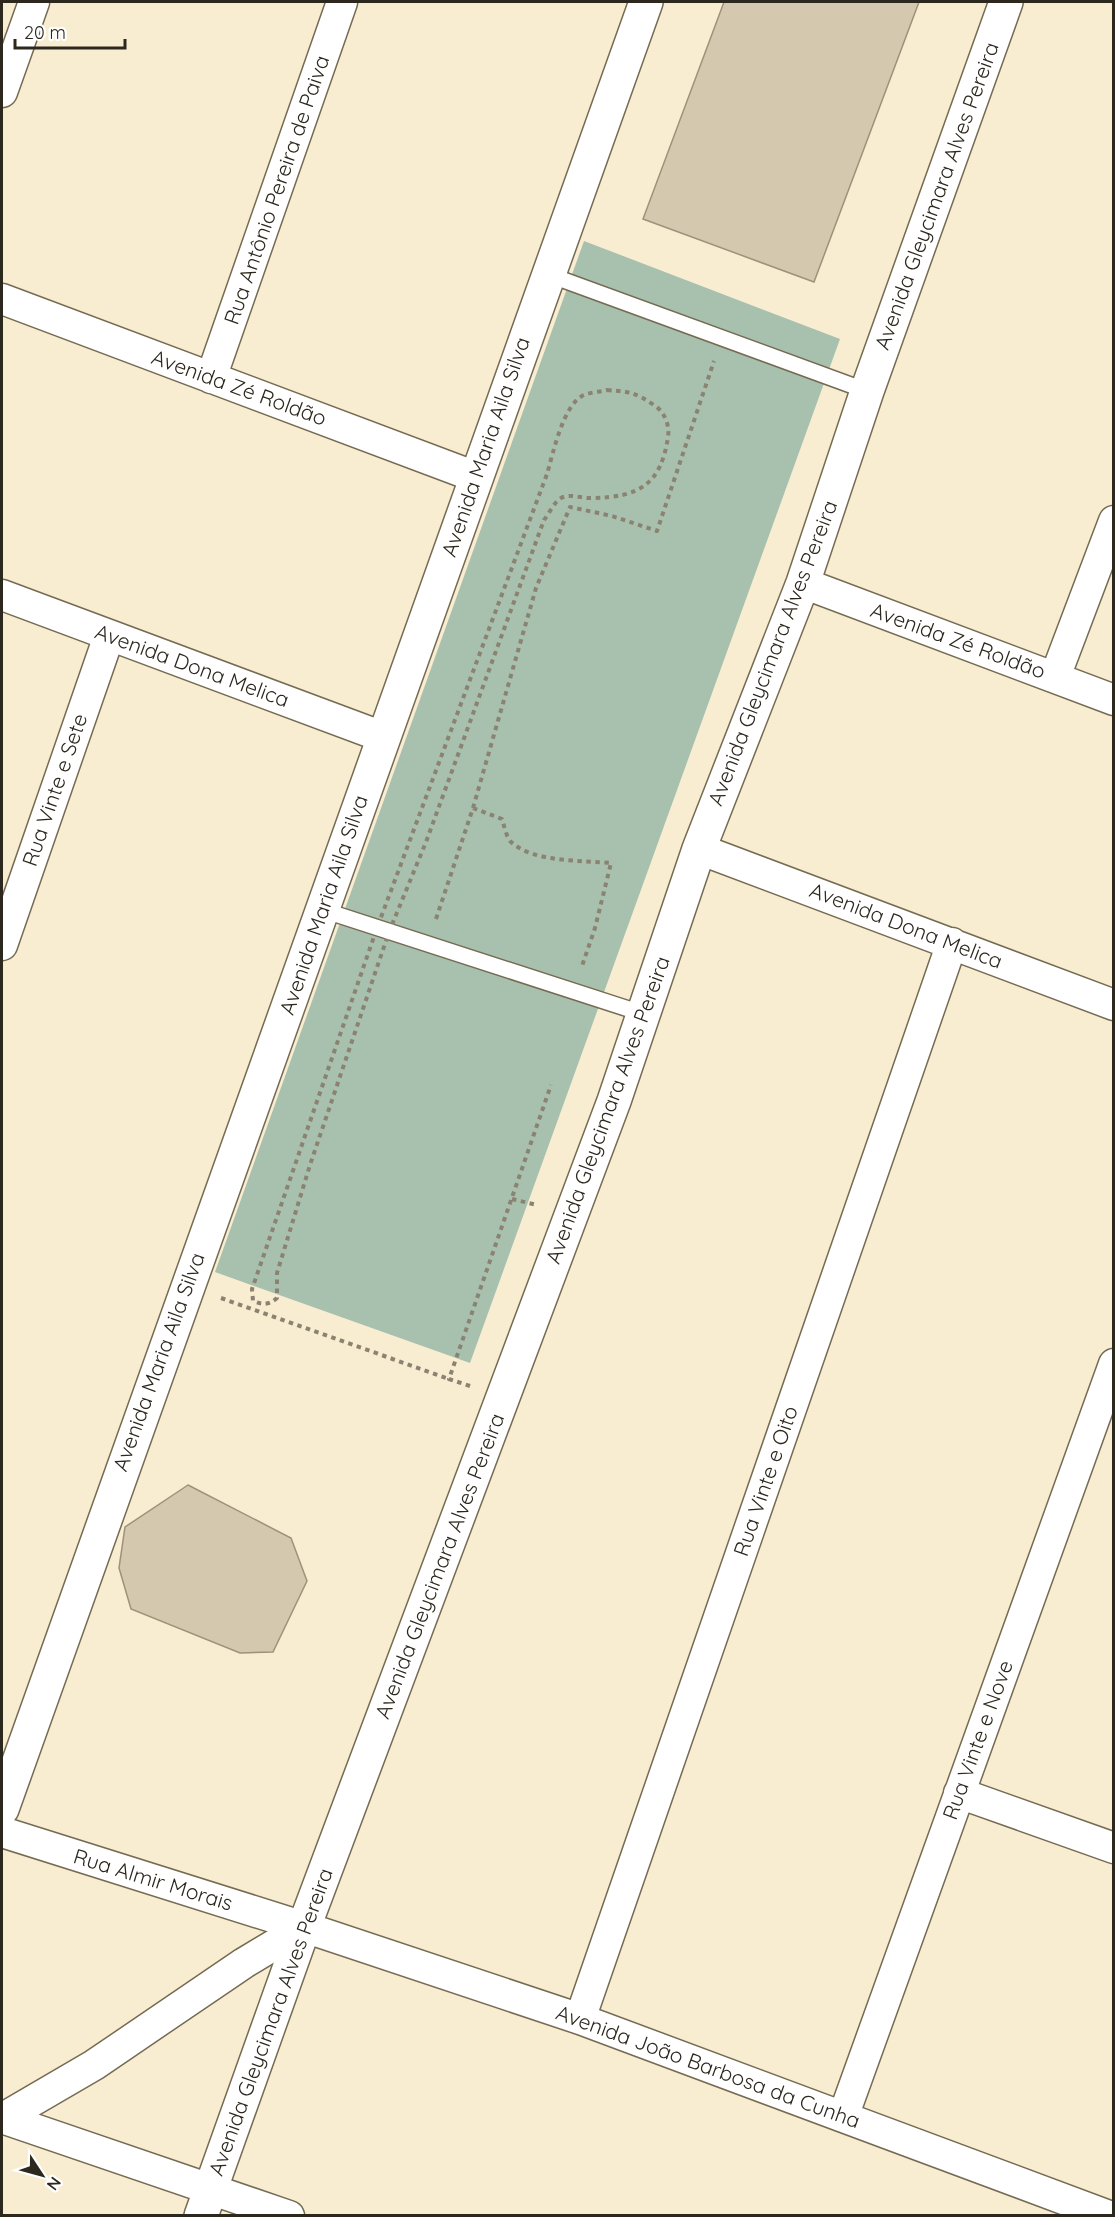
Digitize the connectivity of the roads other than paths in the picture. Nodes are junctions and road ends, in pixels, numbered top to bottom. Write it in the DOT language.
graph roads {
  1 [pos="34,2"];
  2 [pos="342,2"];
  3 [pos="646,2"];
  4 [pos="1006,2"];
  5 [pos="2,92"];
  6 [pos="547,274"];
  7 [pos="2,299"];
  8 [pos="211,378"];
  9 [pos="867,391"];
  10 [pos="476,477"];
  11 [pos="1113,521"];
  12 [pos="803,583"];
  13 [pos="2,595"];
  14 [pos="109,636"];
  15 [pos="1055,677"];
  16 [pos="1113,700"];
  17 [pos="383,736"];
  18 [pos="699,849"];
  19 [pos="323,910"];
  20 [pos="951,943"];
  21 [pos="2,945"];
  22 [pos="1113,1005"];
  23 [pos="644,1014"];
  24 [pos="1113,1364"];
  25 [pos="959,1792"];
  26 [pos="2,1809"];
  27 [pos="2,1832"];
  28 [pos="1113,1848"];
  29 [pos="304,1927"];
  30 [pos="580,2019"];
  31 [pos="843,2117"];
  32 [pos="2,2118"];
  33 [pos="206,2202"];
  34 [pos="289,2216"];
  35 [pos="1109,2216"];
  1 -- 5 [label="street"];
  2 -- 8 [label="street, Rua Antônio Pereira de Paiva"];
  3 -- 6 [label="street, Avenida Maria Aila Silva"];
  4 -- 9 [label="street, Avenida Gleycimara Alves Pereira"];
  6 -- 9 [label="lane"];
  6 -- 10 [label="street, Avenida Maria Aila Silva"];
  7 -- 8 [label="street, Avenida Zé Roldão"];
  8 -- 10 [label="street, Avenida Zé Roldão"];
  9 -- 12 [label="street, Avenida Gleycimara Alves Pereira"];
  10 -- 17 [label="street, Avenida Maria Aila Silva"];
  11 -- 15 [label="street"];
  12 -- 15 [label="street, Avenida Zé Roldão"];
  12 -- 18 [label="street, Avenida Gleycimara Alves Pereira"];
  13 -- 14 [label="street, Avenida Dona Melica"];
  14 -- 17 [label="street, Avenida Dona Melica"];
  14 -- 21 [label="street, Rua Vinte e Sete"];
  15 -- 16 [label="street, Avenida Zé Roldão"];
  17 -- 19 [label="street, Avenida Maria Aila Silva"];
  18 -- 20 [label="street, Avenida Dona Melica"];
  18 -- 23 [label="street, Avenida Gleycimara Alves Pereira"];
  19 -- 23 [label="lane"];
  19 -- 26 [label="street, Avenida Maria Aila Silva"];
  20 -- 22 [label="street, Avenida Dona Melica"];
  20 -- 30 [label="street, Rua Vinte e Oito"];
  23 -- 29 [label="street, Avenida Gleycimara Alves Pereira"];
  24 -- 25 [label="street, Rua Vinte e Nove"];
  25 -- 28 [label="street"];
  25 -- 31 [label="street, Rua Vinte e Nove"];
  27 -- 29 [label="street, Rua Almir Morais"];
  29 -- 30 [label="street, Avenida João Barbosa da Cunha"];
  29 -- 32 [label="street"];
  29 -- 33 [label="street, Avenida Gleycimara Alves Pereira"];
  30 -- 31 [label="street, Avenida João Barbosa da Cunha"];
  31 -- 35 [label="street, Avenida João Barbosa da Cunha"];
  32 -- 33 [label="street"];
  33 -- 34 [label="street"];
}
